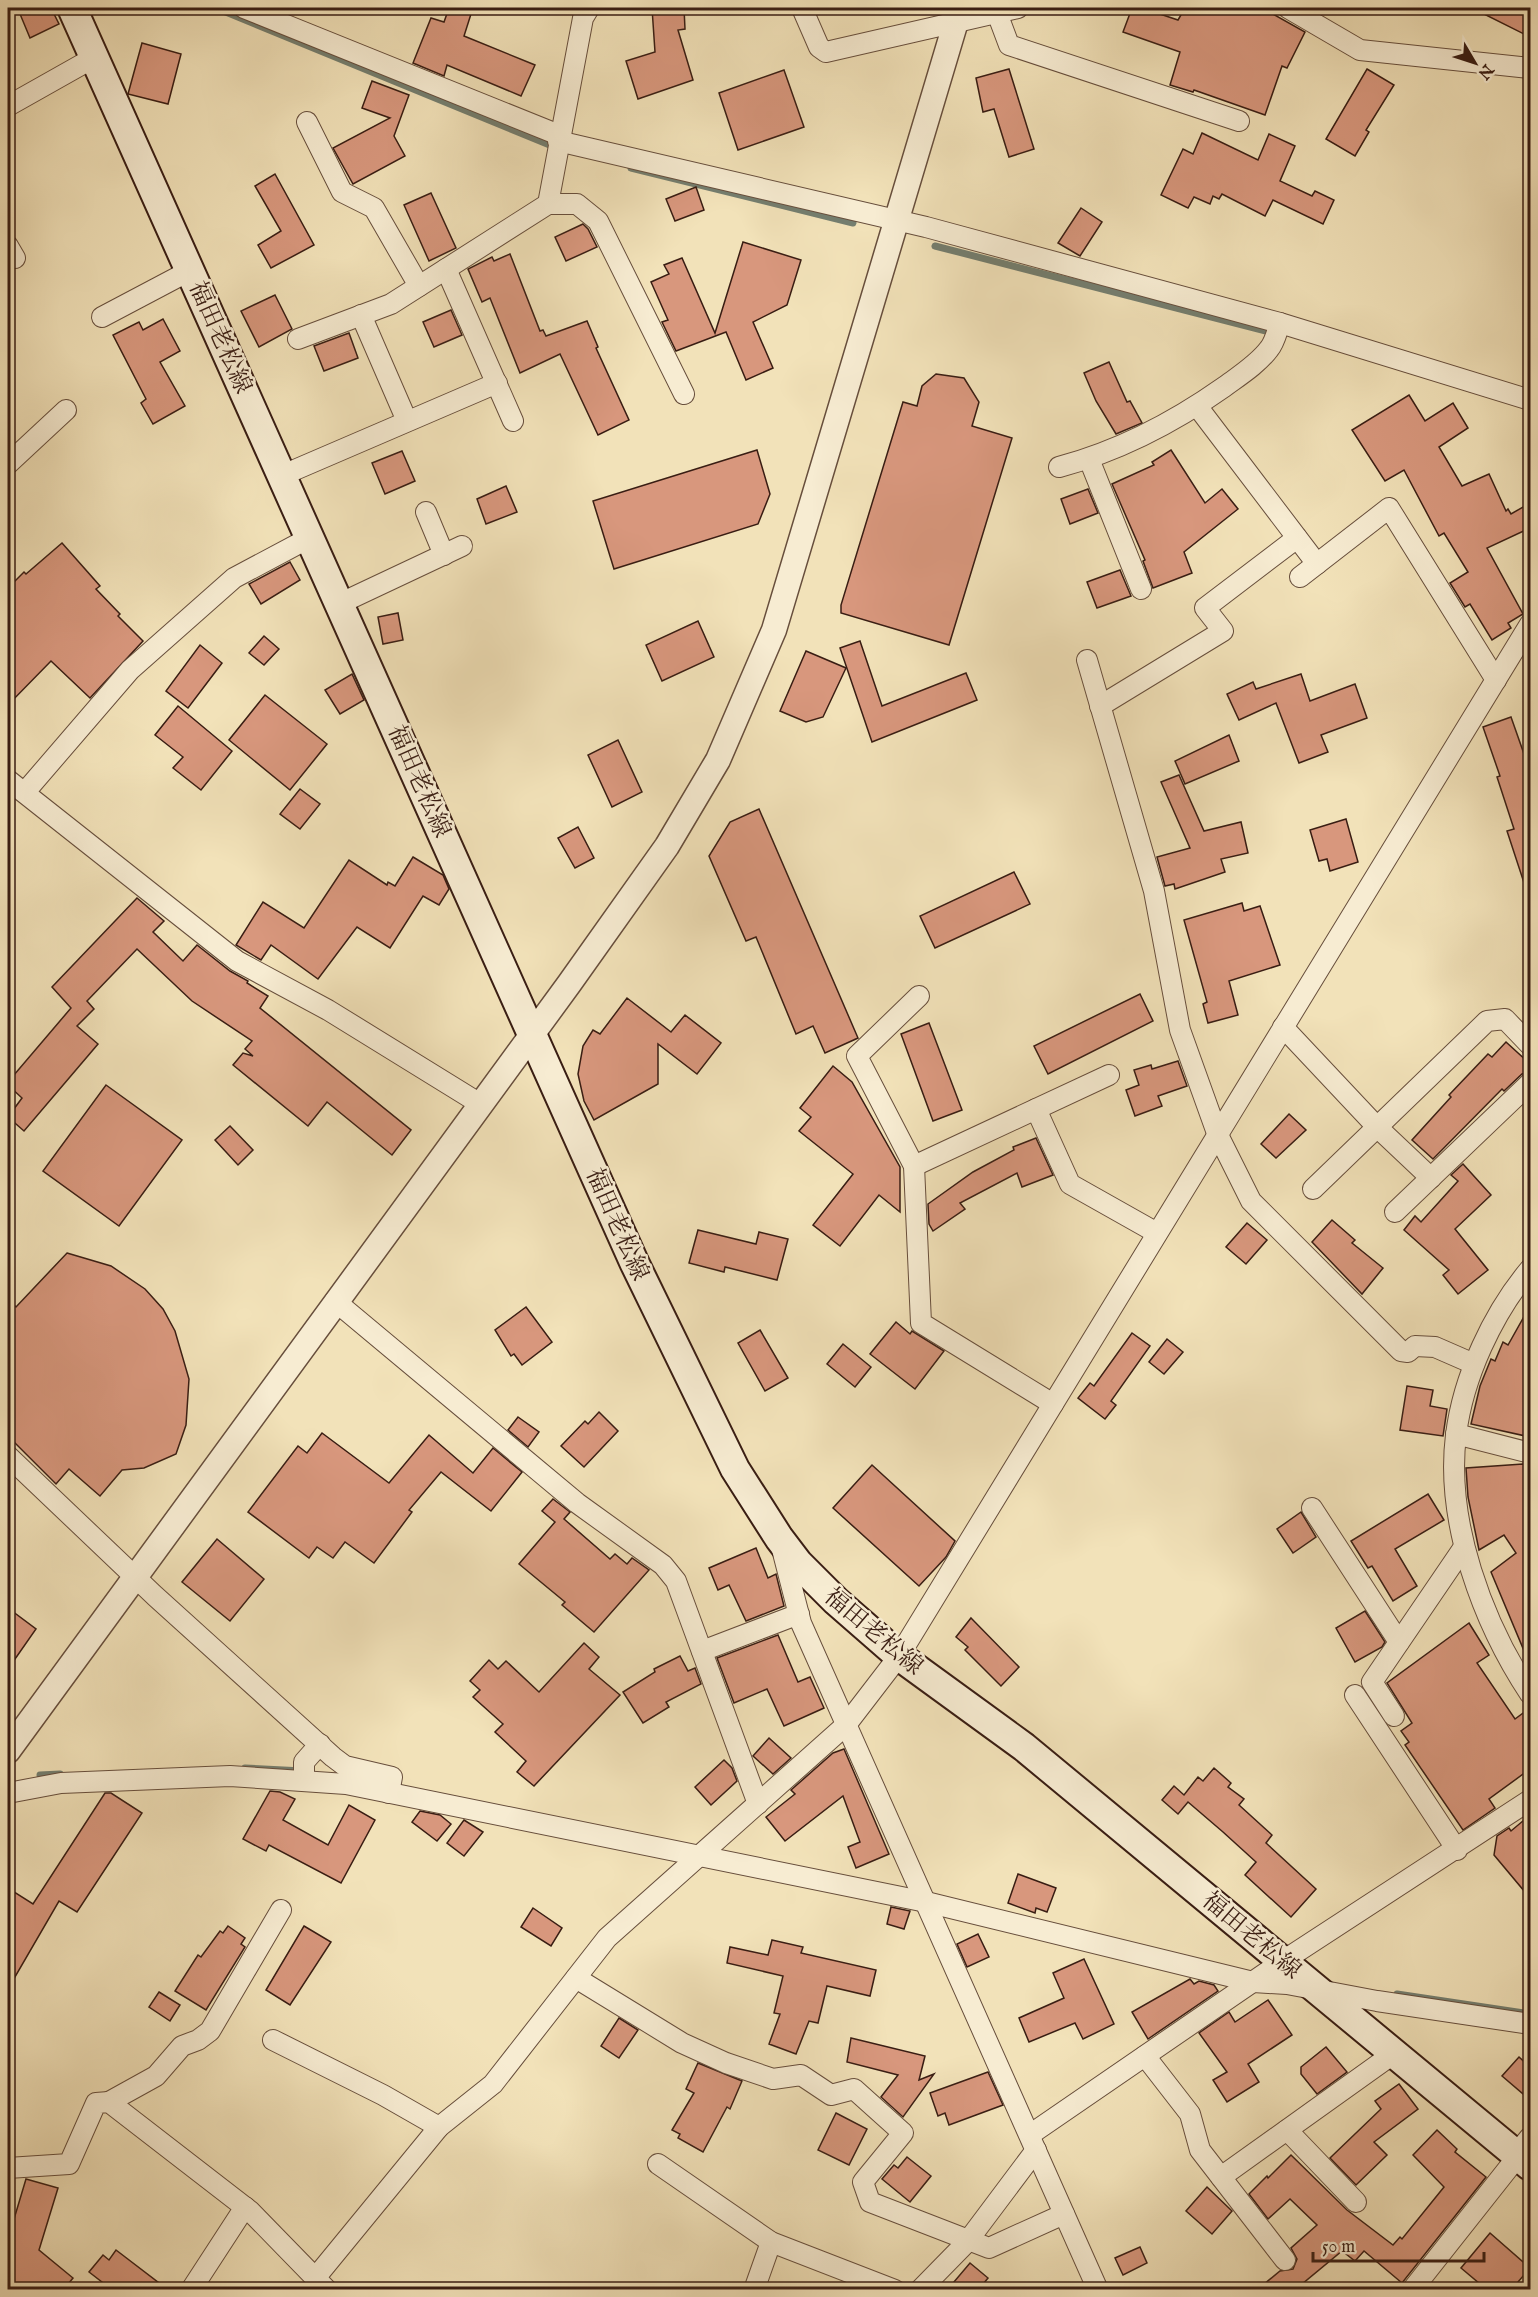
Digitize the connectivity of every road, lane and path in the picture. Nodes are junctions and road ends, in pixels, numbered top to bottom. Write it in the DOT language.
graph roads {
  1 [pos="72,8"];
  2 [pos="243,8"];
  3 [pos="589,8"];
  4 [pos="802,8"];
  5 [pos="1018,8"];
  6 [pos="1288,8"];
  7 [pos="997,13"];
  8 [pos="958,14"];
  9 [pos="95,57"];
  10 [pos="1530,68"];
  11 [pos="8,106"];
  12 [pos="1239,121"];
  13 [pos="307,122"];
  14 [pos="558,144"];
  15 [pos="548,204"];
  16 [pos="898,220"];
  17 [pos="447,268"];
  18 [pos="191,270"];
  19 [pos="419,286"];
  20 [pos="361,315"];
  21 [pos="102,317"];
  22 [pos="1280,323"];
  23 [pos="298,339"];
  24 [pos="497,383"];
  25 [pos="684,394"];
  26 [pos="1530,400"];
  27 [pos="1197,406"];
  28 [pos="66,410"];
  29 [pos="513,421"];
  30 [pos="407,422"];
  31 [pos="1089,459"];
  32 [pos="8,464"];
  33 [pos="1059,467"];
  34 [pos="283,475"];
  35 [pos="426,512"];
  36 [pos="311,537"];
  37 [pos="1297,538"];
  38 [pos="462,546"];
  39 [pos="444,555"];
  40 [pos="1317,564"];
  41 [pos="1300,577"];
  42 [pos="1141,589"];
  43 [pos="340,603"];
  44 [pos="1530,624"];
  45 [pos="1087,660"];
  46 [pos="1496,680"];
  47 [pos="1100,706"];
  48 [pos="8,780"];
  49 [pos="25,792"];
  50 [pos="919,996"];
  51 [pos="1283,1027"];
  52 [pos="533,1034"];
  53 [pos="1530,1045"];
  54 [pos="1109,1074"];
  55 [pos="1530,1083"];
  56 [pos="482,1105"];
  57 [pos="1036,1109"];
  58 [pos="1377,1127"];
  59 [pos="1217,1133"];
  60 [pos="914,1166"];
  61 [pos="1431,1178"];
  62 [pos="1313,1189"];
  63 [pos="1395,1212"];
  64 [pos="1157,1233"];
  65 [pos="1530,1269"];
  66 [pos="335,1301"];
  67 [pos="1474,1364"];
  68 [pos="1053,1404"];
  69 [pos="1456,1434"];
  70 [pos="1530,1454"];
  71 [pos="8,1456"];
  72 [pos="1312,1508"];
  73 [pos="779,1538"];
  74 [pos="1464,1547"];
  75 [pos="134,1576"];
  76 [pos="799,1614"];
  77 [pos="1399,1642"];
  78 [pos="702,1651"];
  79 [pos="899,1656"];
  80 [pos="1530,1694"];
  81 [pos="1355,1695"];
  82 [pos="1394,1716"];
  83 [pos="846,1725"];
  84 [pos="320,1744"];
  85 [pos="8,1751"];
  86 [pos="304,1773"];
  87 [pos="388,1792"];
  88 [pos="8,1793"];
  89 [pos="1530,1800"];
  90 [pos="758,1804"];
  91 [pos="1457,1850"];
  92 [pos="702,1855"];
  93 [pos="926,1902"];
  94 [pos="281,1910"];
  95 [pos="1283,1961"];
  96 [pos="576,1978"];
  97 [pos="1253,1982"];
  98 [pos="1318,1989"];
  99 [pos="1530,2024"];
  100 [pos="273,2040"];
  101 [pos="1393,2054"];
  102 [pos="1145,2056"];
  103 [pos="109,2102"];
  104 [pos="439,2127"];
  105 [pos="1287,2130"];
  106 [pos="1034,2142"];
  107 [pos="1524,2154"];
  108 [pos="658,2164"];
  109 [pos="8,2168"];
  110 [pos="1221,2177"];
  111 [pos="1356,2202"];
  112 [pos="245,2207"];
  113 [pos="1064,2214"];
  114 [pos="967,2241"];
  115 [pos="771,2242"];
  116 [pos="1286,2260"];
  117 [pos="321,2283"];
  118 [pos="191,2289"];
  119 [pos="754,2289"];
  120 [pos="895,2289"];
  121 [pos="920,2289"];
  122 [pos="1098,2289"];
  123 [pos="1412,2289"];
  1 -- 9 [label="main road, 福田老松線"];
  2 -- 14 [label="street"];
  3 -- 14 [label="street"];
  4 -- 8 [label="street"];
  5 -- 7 [label="street"];
  6 -- 10 [label="street"];
  7 -- 8 [label="street"];
  7 -- 12 [label="street"];
  8 -- 16 [label="street"];
  9 -- 11 [label="street"];
  9 -- 18 [label="main road, 福田老松線"];
  13 -- 19 [label="street"];
  14 -- 15 [label="street"];
  14 -- 16 [label="street"];
  15 -- 17 [label="street"];
  15 -- 25 [label="street"];
  16 -- 22 [label="street"];
  16 -- 52 [label="street"];
  17 -- 19 [label="street"];
  17 -- 24 [label="street"];
  18 -- 21 [label="street"];
  18 -- 34 [label="main road, 福田老松線"];
  19 -- 20 [label="street"];
  20 -- 23 [label="street"];
  20 -- 30 [label="street"];
  22 -- 26 [label="street"];
  22 -- 27 [label="street"];
  24 -- 29 [label="street"];
  24 -- 30 [label="street"];
  27 -- 31 [label="street"];
  27 -- 37 [label="street"];
  28 -- 32 [label="street"];
  30 -- 34 [label="street"];
  31 -- 33 [label="street"];
  31 -- 42 [label="street"];
  34 -- 36 [label="main road, 福田老松線"];
  35 -- 39 [label="street"];
  36 -- 43 [label="main road, 福田老松線"];
  36 -- 49 [label="street"];
  37 -- 40 [label="street"];
  37 -- 47 [label="street"];
  38 -- 39 [label="street"];
  39 -- 43 [label="street"];
  40 -- 41 [label="street"];
  40 -- 46 [label="street"];
  43 -- 52 [label="main road, 福田老松線"];
  44 -- 46 [label="street"];
  45 -- 47 [label="street"];
  46 -- 51 [label="street"];
  47 -- 59 [label="street"];
  48 -- 49 [label="street"];
  49 -- 56 [label="street"];
  50 -- 60 [label="street"];
  51 -- 58 [label="street"];
  51 -- 59 [label="street"];
  52 -- 56 [label="street"];
  52 -- 73 [label="main road, 福田老松線"];
  53 -- 58 [label="street"];
  54 -- 57 [label="street"];
  55 -- 61 [label="street"];
  56 -- 66 [label="street"];
  57 -- 60 [label="street"];
  57 -- 64 [label="street"];
  58 -- 61 [label="street"];
  58 -- 62 [label="street"];
  59 -- 64 [label="street"];
  59 -- 67 [label="street"];
  60 -- 68 [label="street"];
  61 -- 63 [label="street"];
  64 -- 68 [label="street"];
  65 -- 67 [label="street"];
  66 -- 75 [label="street"];
  66 -- 78 [label="street"];
  67 -- 69 [label="street"];
  68 -- 79 [label="street"];
  69 -- 70 [label="street"];
  69 -- 74 [label="street"];
  71 -- 75 [label="street"];
  72 -- 77 [label="street"];
  73 -- 76 [label="street"];
  73 -- 79 [label="main road, 福田老松線"];
  74 -- 77 [label="street"];
  74 -- 80 [label="street"];
  75 -- 84 [label="street"];
  75 -- 85 [label="street"];
  76 -- 78 [label="street"];
  76 -- 83 [label="street"];
  77 -- 82 [label="street"];
  78 -- 90 [label="street"];
  79 -- 83 [label="street"];
  79 -- 95 [label="main road, 福田老松線"];
  81 -- 91 [label="street"];
  83 -- 90 [label="street"];
  83 -- 93 [label="street"];
  84 -- 86 [label="street"];
  84 -- 87 [label="street"];
  86 -- 87 [label="street"];
  86 -- 88 [label="street"];
  87 -- 92 [label="street"];
  89 -- 91 [label="street"];
  90 -- 92 [label="street"];
  91 -- 95 [label="street"];
  92 -- 93 [label="street"];
  92 -- 96 [label="street"];
  93 -- 97 [label="street"];
  93 -- 106 [label="street"];
  94 -- 103 [label="street"];
  95 -- 97 [label="street"];
  95 -- 98 [label="main road, 福田老松線"];
  96 -- 104 [label="street"];
  96 -- 114 [label="street"];
  97 -- 98 [label="street"];
  97 -- 102 [label="street"];
  98 -- 99 [label="street"];
  98 -- 101 [label="main road, 福田老松線"];
  100 -- 104 [label="street"];
  101 -- 105 [label="street"];
  101 -- 107 [label="main road, 福田老松線"];
  102 -- 106 [label="street"];
  102 -- 110 [label="street"];
  103 -- 109 [label="street"];
  103 -- 112 [label="street"];
  104 -- 117 [label="street"];
  105 -- 110 [label="street"];
  105 -- 111 [label="street"];
  106 -- 113 [label="street"];
  106 -- 114 [label="street"];
  107 -- 123 [label="street"];
  108 -- 115 [label="street"];
  110 -- 116 [label="street"];
  112 -- 117 [label="street"];
  112 -- 118 [label="street"];
  113 -- 114 [label="street"];
  113 -- 122 [label="street"];
  114 -- 121 [label="street"];
  115 -- 119 [label="street"];
  115 -- 120 [label="street"];
}
